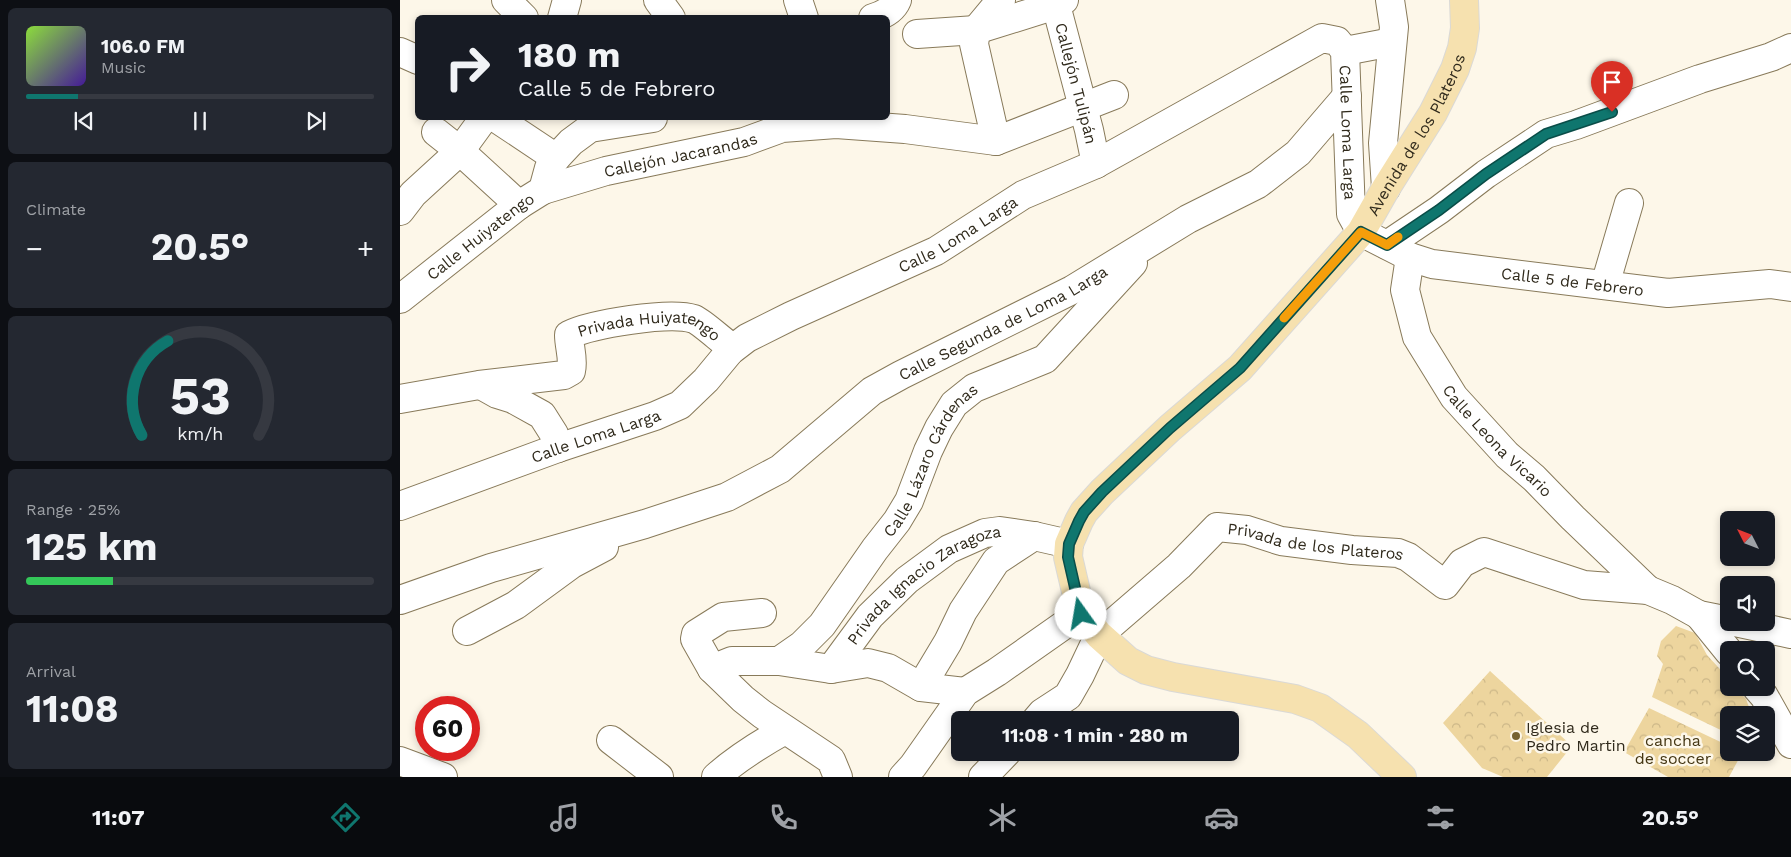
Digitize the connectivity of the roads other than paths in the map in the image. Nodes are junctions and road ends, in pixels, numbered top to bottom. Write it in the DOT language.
graph roads {
  1 [pos="506,0"];
  2 [pos="567,0"];
  3 [pos="658,0"];
  4 [pos="897,0"];
  5 [pos="1001,0"];
  6 [pos="1390,0"];
  7 [pos="1060,2"];
  8 [pos="1469,2"];
  9 [pos="521,15"];
  10 [pos="563,15"];
  11 [pos="669,15"];
  12 [pos="882,15"];
  13 [pos="976,30"];
  14 [pos="917,34"];
  15 [pos="1392,42"];
  16 [pos="1791,48"];
  17 [pos="400,52"];
  18 [pos="1345,52"];
  19 [pos="415,59"];
  20 [pos="1114,95"];
  21 [pos="1347,96"];
  22 [pos="1082,107"];
  23 [pos="496,120"];
  24 [pos="499,120"];
  25 [pos="640,120"];
  26 [pos="436,132"];
  27 [pos="996,141"];
  28 [pos="460,151"];
  29 [pos="556,158"];
  30 [pos="1096,164"];
  31 [pos="1386,188"];
  32 [pos="543,190"];
  33 [pos="519,205"];
  34 [pos="400,212"];
  35 [pos="1625,215"];
  36 [pos="1361,232"];
  37 [pos="1154,240"];
  38 [pos="1387,245"];
  39 [pos="1410,258"];
  40 [pos="1605,285"];
  41 [pos="1791,287"];
  42 [pos="400,299"];
  43 [pos="730,351"];
  44 [pos="479,385"];
  45 [pos="400,400"];
  46 [pos="558,448"];
  47 [pos="400,506"];
  48 [pos="645,524"];
  49 [pos="1034,536"];
  50 [pos="1069,544"];
  51 [pos="1648,590"];
  52 [pos="400,600"];
  53 [pos="762,613"];
  54 [pos="1081,614"];
  55 [pos="1699,615"];
  56 [pos="1720,619"];
  57 [pos="467,631"];
  58 [pos="1775,631"];
  59 [pos="1791,634"];
  60 [pos="1099,635"];
  61 [pos="1720,641"];
  62 [pos="779,662"];
  63 [pos="712,669"];
  64 [pos="830,669"];
  65 [pos="921,687"];
  66 [pos="965,692"];
  67 [pos="1764,696"];
  68 [pos="1045,711"];
  69 [pos="785,730"];
  70 [pos="611,740"];
  71 [pos="1791,744"];
  72 [pos="400,761"];
  73 [pos="998,761"];
  74 [pos="643,772"];
  75 [pos="444,777"];
  76 [pos="716,777"];
  77 [pos="838,777"];
  78 [pos="903,777"];
  79 [pos="983,777"];
  80 [pos="1402,777"];
  1 -- 9 [label="street"];
  2 -- 10 [label="street"];
  3 -- 11 [label="street"];
  4 -- 12 [label="street"];
  5 -- 13 [label="street"];
  6 -- 15 [label="street"];
  7 -- 13 [label="street"];
  7 -- 22 [label="street, Callejón Tulipán"];
  8 -- 31 [label="main road, Avenida de los Plateros"];
  13 -- 14 [label="street"];
  13 -- 27 [label="street"];
  15 -- 18 [label="street"];
  15 -- 31 [label="street"];
  16 -- 38 [label="street"];
  17 -- 19 [label="street"];
  18 -- 21 [label="street, Calle Loma Larga"];
  18 -- 30 [label="street, Calle Loma Larga"];
  20 -- 22 [label="street, Callejón Jacarandas"];
  21 -- 36 [label="street, Calle Loma Larga"];
  21 -- 37 [label="street, Calle Segunda de Loma Larga"];
  22 -- 27 [label="street, Callejón Jacarandas"];
  22 -- 30 [label="street, Callejón Tulipán"];
  23 -- 28 [label="street"];
  24 -- 29 [label="street"];
  25 -- 29 [label="street, Calle Huiyatengo"];
  26 -- 28 [label="street"];
  27 -- 32 [label="street, Callejón Jacarandas"];
  28 -- 33 [label="street"];
  28 -- 34 [label="street"];
  29 -- 32 [label="street, Calle Huiyatengo"];
  30 -- 43 [label="street, Calle Loma Larga"];
  31 -- 36 [label="main road, Avenida de los Plateros"];
  32 -- 33 [label="street, Calle Huiyatengo"];
  33 -- 42 [label="street, Calle Huiyatengo"];
  35 -- 40 [label="street"];
  36 -- 38 [label="street, Calle 5 de Febrero"];
  36 -- 50 [label="main road, Avenida de los Plateros"];
  37 -- 48 [label="street, Calle Segunda de Loma Larga"];
  37 -- 62 [label="street, Calle Lázaro Cárdenas"];
  38 -- 39 [label="street, Calle 5 de Febrero"];
  39 -- 40 [label="street, Calle 5 de Febrero"];
  39 -- 51 [label="street, Calle Leona Vicario"];
  40 -- 41 [label="street, Calle 5 de Febrero"];
  43 -- 44 [label="street, Privada Huiyatengo"];
  43 -- 46 [label="street, Calle Loma Larga"];
  44 -- 45 [label="street"];
  44 -- 46 [label="street"];
  46 -- 47 [label="street, Calle Loma Larga"];
  48 -- 52 [label="street, Calle Segunda de Loma Larga"];
  48 -- 57 [label="street, Calle Segunda de Loma Larga"];
  49 -- 50 [label="street, Privada Ignacio Zaragoza"];
  49 -- 64 [label="street, Privada Ignacio Zaragoza"];
  49 -- 65 [label="street, Privada Ignacio Zaragoza"];
  50 -- 54 [label="main road, Avenida de los Plateros"];
  51 -- 55 [label="street"];
  51 -- 60 [label="street, Privada de los Plateros"];
  53 -- 63 [label="street"];
  54 -- 60 [label="main road, Avenida de los Plateros"];
  54 -- 66 [label="street"];
  55 -- 56 [label="street"];
  55 -- 61 [label="street"];
  58 -- 59 [label="street"];
  60 -- 68 [label="street"];
  60 -- 80 [label="main road, Avenida de los Plateros"];
  62 -- 63 [label="street"];
  62 -- 64 [label="street"];
  63 -- 69 [label="street"];
  64 -- 65 [label="street"];
  65 -- 66 [label="street"];
  66 -- 78 [label="street"];
  67 -- 71 [label="street"];
  69 -- 76 [label="street"];
  69 -- 77 [label="street"];
  70 -- 74 [label="street"];
  72 -- 75 [label="street"];
  73 -- 79 [label="street"];
}
